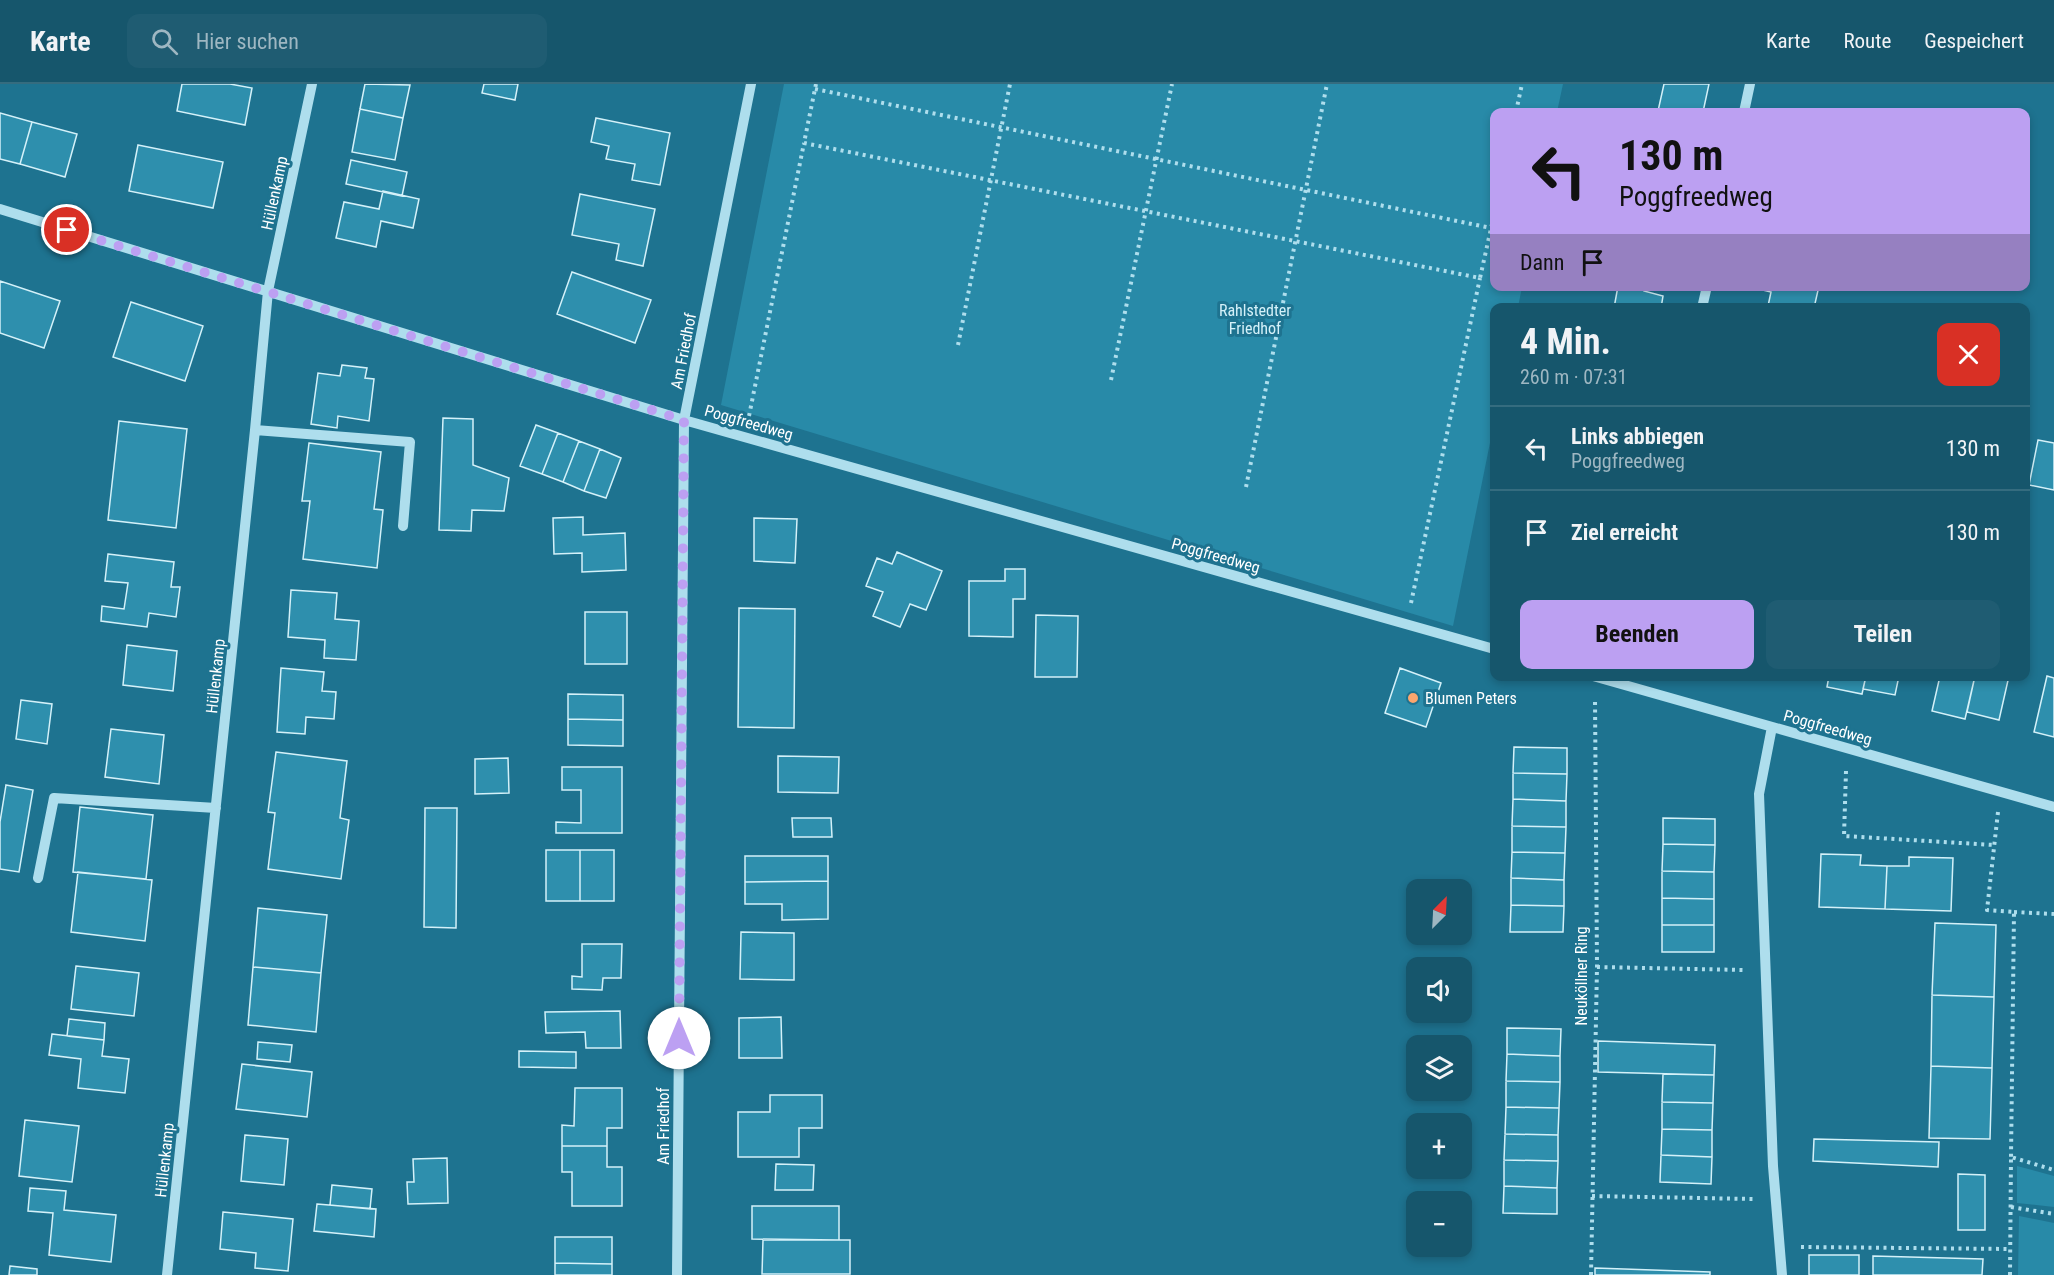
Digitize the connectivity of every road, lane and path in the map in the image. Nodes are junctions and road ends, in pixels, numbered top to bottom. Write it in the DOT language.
graph roads {
  1 [pos="312,84"];
  2 [pos="751,84"];
  3 [pos="1010,84"];
  4 [pos="1172,84"];
  5 [pos="1327,84"];
  6 [pos="1522,84"];
  7 [pos="1750,84"];
  8 [pos="816,87"];
  9 [pos="1517,108"];
  10 [pos="1745,108"];
  11 [pos="1001,128"];
  12 [pos="804,143"];
  13 [pos="1157,159"];
  14 [pos="990,180"];
  15 [pos="1305,190"];
  16 [pos="0,209"];
  17 [pos="1146,211"];
  18 [pos="1490,228"];
  19 [pos="1490,233"];
  20 [pos="1295,241"];
  21 [pos="1480,278"];
  22 [pos="268,291"];
  23 [pos="958,345"];
  24 [pos="1111,380"];
  25 [pos="684,420"];
  26 [pos="255,430"];
  27 [pos="744,437"];
  28 [pos="1246,487"];
  29 [pos="403,526"];
  30 [pos="1407,624"];
  31 [pos="1490,648"];
  32 [pos="1595,681"];
  33 [pos="1623,681"];
  34 [pos="1772,727"];
  35 [pos="1847,748"];
  36 [pos="2001,792"];
  37 [pos="2054,807"];
  38 [pos="216,808"];
  39 [pos="1994,845"];
  40 [pos="38,878"];
  41 [pos="2014,912"];
  42 [pos="2054,914"];
  43 [pos="1597,967"];
  44 [pos="1743,970"];
  45 [pos="2011,1157"];
  46 [pos="2054,1170"];
  47 [pos="1592,1196"];
  48 [pos="1754,1199"];
  49 [pos="2011,1207"];
  50 [pos="2054,1214"];
  51 [pos="1797,1247"];
  52 [pos="2011,1249"];
  53 [pos="167,1275"];
  54 [pos="677,1275"];
  55 [pos="1590,1275"];
  56 [pos="1782,1275"];
  57 [pos="2010,1275"];
  1 -- 22 [label="street, Hüllenkamp"];
  2 -- 25 [label="street, Am Friedhof"];
  3 -- 11 [label="path"];
  4 -- 13 [label="path"];
  5 -- 15 [label="path"];
  6 -- 9 [label="path"];
  7 -- 10 [label="street"];
  8 -- 11 [label="path"];
  8 -- 12 [label="path"];
  11 -- 13 [label="path"];
  11 -- 14 [label="path"];
  12 -- 14 [label="path"];
  12 -- 27 [label="path"];
  13 -- 15 [label="path"];
  13 -- 17 [label="path"];
  14 -- 17 [label="path"];
  14 -- 23 [label="path"];
  15 -- 18 [label="path"];
  15 -- 20 [label="path"];
  16 -- 22 [label="street, Poggfreedweg"];
  17 -- 20 [label="path"];
  17 -- 24 [label="path"];
  19 -- 21 [label="path"];
  20 -- 21 [label="path"];
  20 -- 28 [label="path"];
  21 -- 30 [label="path"];
  22 -- 25 [label="street, Poggfreedweg"];
  22 -- 26 [label="street, Hüllenkamp"];
  25 -- 27 [label="street, Poggfreedweg"];
  25 -- 54 [label="street, Am Friedhof"];
  26 -- 29 [label="street"];
  26 -- 38 [label="street, Hüllenkamp"];
  27 -- 30 [label="street, Poggfreedweg"];
  30 -- 31 [label="street, Poggfreedweg"];
  32 -- 43 [label="path, Neuköllner Ring"];
  33 -- 34 [label="street, Poggfreedweg"];
  34 -- 35 [label="street, Poggfreedweg"];
  34 -- 56 [label="street"];
  35 -- 36 [label="street, Poggfreedweg"];
  35 -- 39 [label="path"];
  36 -- 37 [label="street, Poggfreedweg"];
  36 -- 39 [label="path"];
  38 -- 40 [label="street"];
  38 -- 53 [label="street, Hüllenkamp"];
  39 -- 41 [label="path"];
  41 -- 42 [label="path"];
  41 -- 45 [label="path"];
  43 -- 44 [label="path"];
  43 -- 47 [label="path, Neuköllner Ring"];
  45 -- 46 [label="path"];
  45 -- 49 [label="path"];
  47 -- 48 [label="path"];
  47 -- 55 [label="path, Neuköllner Ring"];
  49 -- 50 [label="path"];
  49 -- 52 [label="path"];
  51 -- 52 [label="path"];
  52 -- 57 [label="path"];
}
